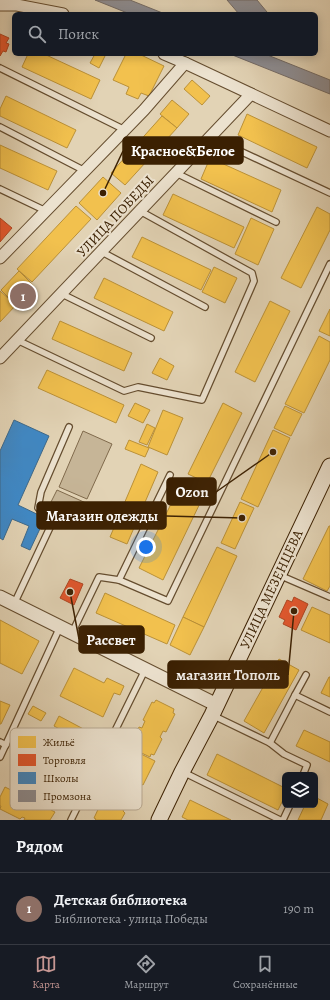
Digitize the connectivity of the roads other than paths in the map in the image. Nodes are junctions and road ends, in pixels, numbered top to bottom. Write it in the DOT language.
graph roads {
  1 [pos="0,5"];
  2 [pos="52,12"];
  3 [pos="169,56"];
  4 [pos="185,63"];
  5 [pos="0,68"];
  6 [pos="251,94"];
  7 [pos="0,127"];
  8 [pos="125,130"];
  9 [pos="330,131"];
  10 [pos="210,137"];
  11 [pos="85,171"];
  12 [pos="176,173"];
  13 [pos="0,189"];
  14 [pos="330,193"];
  15 [pos="46,211"];
  16 [pos="140,211"];
  17 [pos="276,222"];
  18 [pos="102,252"];
  19 [pos="0,258"];
  20 [pos="330,264"];
  21 [pos="62,294"];
  22 [pos="205,307"];
  23 [pos="151,338"];
  24 [pos="17,340"];
  25 [pos="0,358"];
  26 [pos="69,427"];
  27 [pos="330,466"];
  28 [pos="170,475"];
  29 [pos="278,575"];
  30 [pos="119,580"];
  31 [pos="0,597"];
  32 [pos="330,598"];
  33 [pos="14,604"];
  34 [pos="60,628"];
  35 [pos="72,633"];
  36 [pos="145,670"];
  37 [pos="306,675"];
  38 [pos="295,695"];
  39 [pos="214,710"];
  40 [pos="330,712"];
  41 [pos="10,728"];
  42 [pos="116,728"];
  43 [pos="10,729"];
  44 [pos="3,743"];
  45 [pos="270,743"];
  46 [pos="0,757"];
  47 [pos="182,772"];
  48 [pos="304,772"];
  49 [pos="289,808"];
  50 [pos="76,810"];
  51 [pos="71,820"];
  52 [pos="159,820"];
  53 [pos="280,820"];
  54 [pos="283,820"];
  1 -- 2 [label="street"];
  3 -- 4 [label="street"];
  4 -- 6 [label="street"];
  4 -- 8 [label="street"];
  5 -- 8 [label="lane"];
  6 -- 9 [label="street"];
  6 -- 10 [label="street, УЛИЦА ПОБЕДЫ"];
  7 -- 11 [label="lane"];
  8 -- 11 [label="street"];
  10 -- 12 [label="street, УЛИЦА ПОБЕДЫ"];
  10 -- 14 [label="lane"];
  11 -- 15 [label="street"];
  12 -- 16 [label="street, УЛИЦА ПОБЕДЫ"];
  12 -- 17 [label="lane"];
  13 -- 15 [label="lane"];
  15 -- 19 [label="street"];
  16 -- 18 [label="street, УЛИЦА ПОБЕДЫ"];
  16 -- 24 [label="lane"];
  18 -- 21 [label="street, УЛИЦА ПОБЕДЫ"];
  18 -- 22 [label="lane"];
  20 -- 30 [label="lane"];
  21 -- 23 [label="lane"];
  21 -- 24 [label="street, УЛИЦА ПОБЕДЫ"];
  24 -- 25 [label="street, УЛИЦА ПОБЕДЫ"];
  26 -- 33 [label="lane"];
  27 -- 29 [label="main road, УЛИЦА МЕЗЕНЦЕВА"];
  28 -- 30 [label="lane"];
  29 -- 32 [label="lane"];
  29 -- 39 [label="main road, УЛИЦА МЕЗЕНЦЕВА"];
  30 -- 35 [label="lane"];
  31 -- 33 [label="street"];
  33 -- 34 [label="street"];
  34 -- 35 [label="street"];
  34 -- 41 [label="lane"];
  35 -- 36 [label="street"];
  36 -- 39 [label="street"];
  36 -- 42 [label="lane"];
  37 -- 38 [label="lane"];
  38 -- 40 [label="lane"];
  38 -- 45 [label="lane"];
  39 -- 45 [label="lane"];
  39 -- 47 [label="main road, УЛИЦА МЕЗЕНЦЕВА"];
  43 -- 44 [label="lane"];
  44 -- 46 [label="lane"];
  45 -- 48 [label="lane"];
  47 -- 52 [label="main road, УЛИЦА МЕЗЕНЦЕВА"];
  47 -- 53 [label="lane"];
  49 -- 54 [label="lane"];
  50 -- 51 [label="lane"];
}
